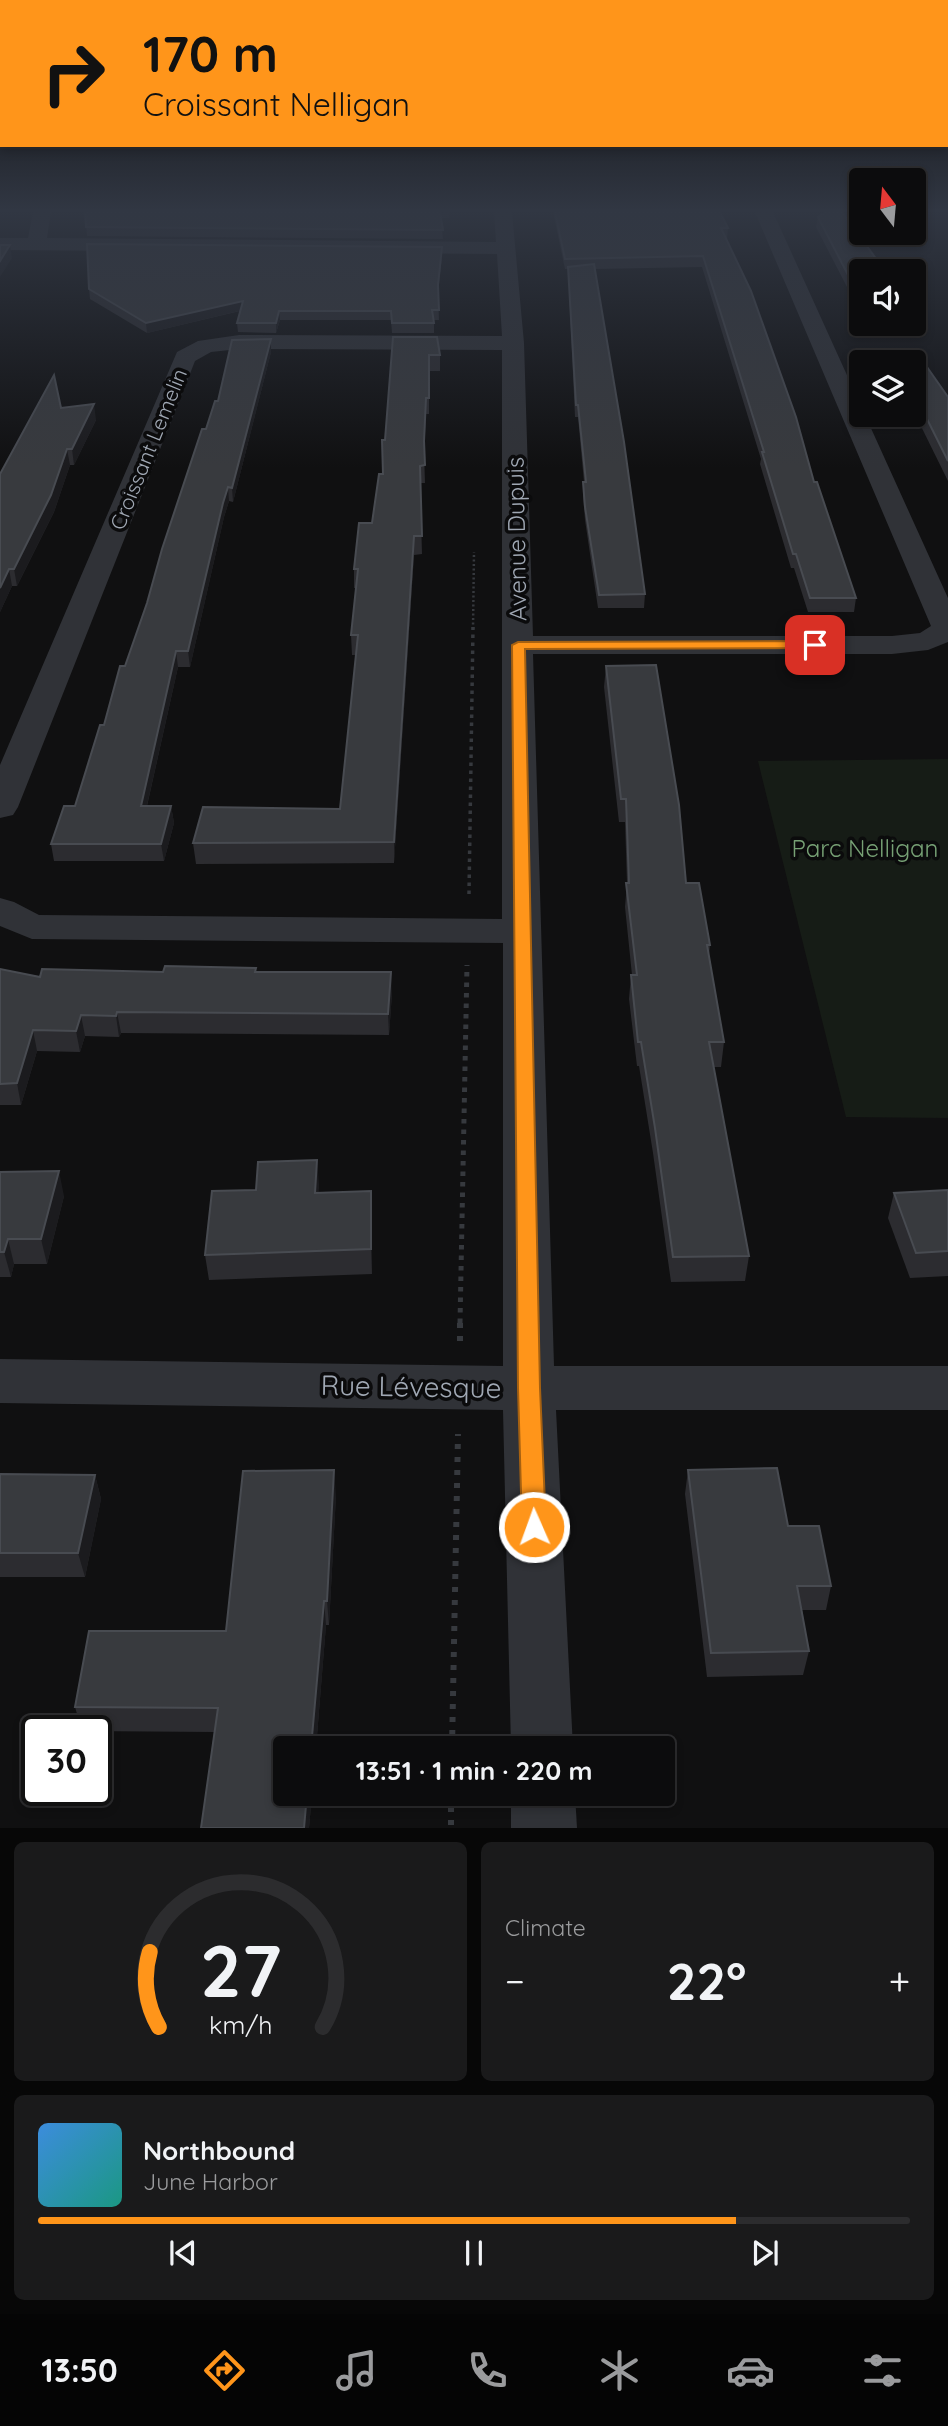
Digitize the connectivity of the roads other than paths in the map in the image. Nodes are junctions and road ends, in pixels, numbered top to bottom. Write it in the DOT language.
graph roads {
  1 [pos="509,297"];
  2 [pos="801,297"];
  3 [pos="513,343"];
  4 [pos="518,645"];
  5 [pos="0,807"];
  6 [pos="0,910"];
  7 [pos="523,931"];
  8 [pos="0,1381"];
  9 [pos="529,1388"];
  10 [pos="948,1388"];
  11 [pos="542,1736"];
  12 [pos="543,1806"];
  13 [pos="544,1828"];
  1 -- 3 [label="street, Avenue Dupuis"];
  2 -- 4 [label="street"];
  3 -- 4 [label="street, Avenue Dupuis"];
  3 -- 5 [label="street, Croissant Lemelin"];
  4 -- 7 [label="street, Avenue Dupuis"];
  6 -- 7 [label="street"];
  7 -- 9 [label="street, Avenue Dupuis"];
  8 -- 9 [label="street, Rue Lévesque"];
  9 -- 10 [label="street, Rue Lévesque"];
  9 -- 11 [label="street, Avenue Dupuis"];
  12 -- 13 [label="street"];
}
